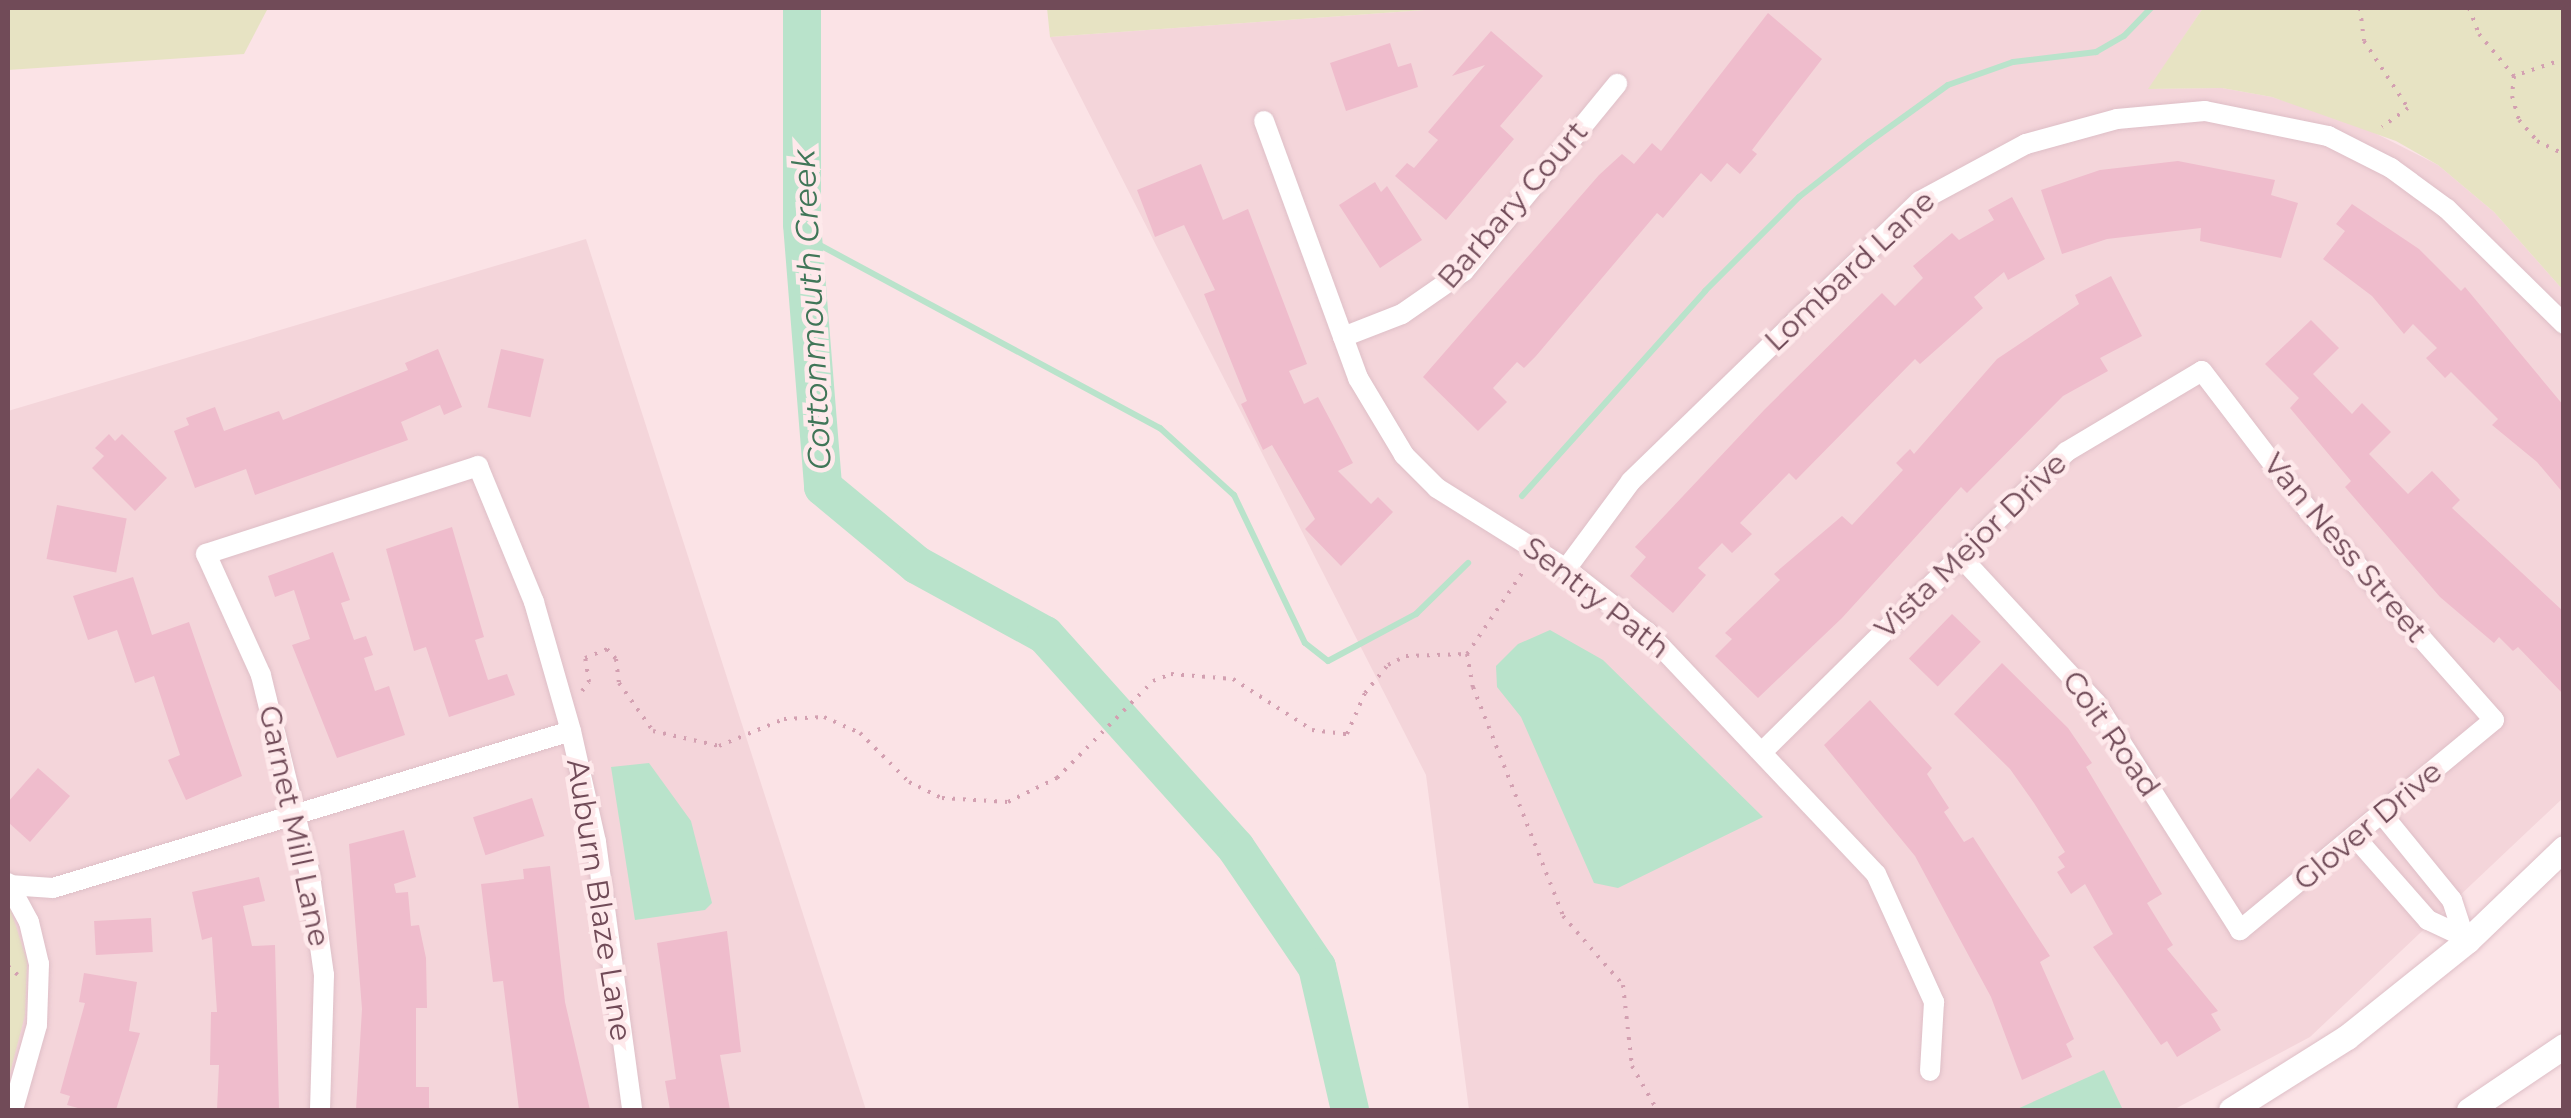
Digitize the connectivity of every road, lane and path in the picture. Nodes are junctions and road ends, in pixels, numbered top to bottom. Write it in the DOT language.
graph roads {
  1 [pos="2360,8"];
  2 [pos="2469,8"];
  3 [pos="2564,59"];
  4 [pos="2514,76"];
  5 [pos="1617,84"];
  6 [pos="1264,121"];
  7 [pos="2382,127"];
  8 [pos="2564,154"];
  9 [pos="2564,324"];
  10 [pos="1343,337"];
  11 [pos="2202,371"];
  12 [pos="478,466"];
  13 [pos="1960,556"];
  14 [pos="1566,569"];
  15 [pos="1524,570"];
  16 [pos="1467,654"];
  17 [pos="582,691"];
  18 [pos="2494,720"];
  19 [pos="571,731"];
  20 [pos="1763,751"];
  21 [pos="2382,814"];
  22 [pos="298,815"];
  23 [pos="2355,836"];
  24 [pos="2564,848"];
  25 [pos="8,884"];
  26 [pos="53,888"];
  27 [pos="29,922"];
  28 [pos="2240,930"];
  29 [pos="8,966"];
  30 [pos="21,979"];
  31 [pos="2564,1046"];
  32 [pos="1930,1071"];
  33 [pos="13,1110"];
  34 [pos="320,1110"];
  35 [pos="632,1110"];
  36 [pos="1657,1110"];
  37 [pos="2231,1110"];
  38 [pos="2468,1110"];
  1 -- 7 [label="path"];
  2 -- 4 [label="path"];
  3 -- 4 [label="path"];
  4 -- 8 [label="path"];
  5 -- 10 [label="street, Barbary Court"];
  6 -- 10 [label="street, Sentry Path"];
  9 -- 14 [label="street, Lombard Lane"];
  10 -- 14 [label="street, Sentry Path"];
  11 -- 13 [label="street, Vista Mejor Drive"];
  11 -- 18 [label="street, Van Ness Street"];
  12 -- 19 [label="street, Auburn Blaze Lane"];
  12 -- 22 [label="street, Garnet Mill Lane"];
  13 -- 20 [label="street, Vista Mejor Drive"];
  13 -- 28 [label="street, Coit Road"];
  14 -- 20 [label="street, Sentry Path"];
  15 -- 16 [label="path"];
  16 -- 17 [label="path"];
  16 -- 36 [label="path"];
  18 -- 21 [label="street, Glover Drive"];
  19 -- 22 [label="street"];
  19 -- 35 [label="street, Auburn Blaze Lane"];
  20 -- 32 [label="street, Sentry Path"];
  21 -- 23 [label="street, Glover Drive"];
  21 -- 23 [label="street"];
  22 -- 26 [label="street"];
  22 -- 34 [label="street, Garnet Mill Lane"];
  23 -- 28 [label="street, Glover Drive"];
  24 -- 37 [label="street"];
  25 -- 26 [label="street"];
  25 -- 27 [label="street"];
  26 -- 27 [label="street"];
  27 -- 33 [label="street"];
  29 -- 30 [label="path"];
  31 -- 38 [label="street"];
}
